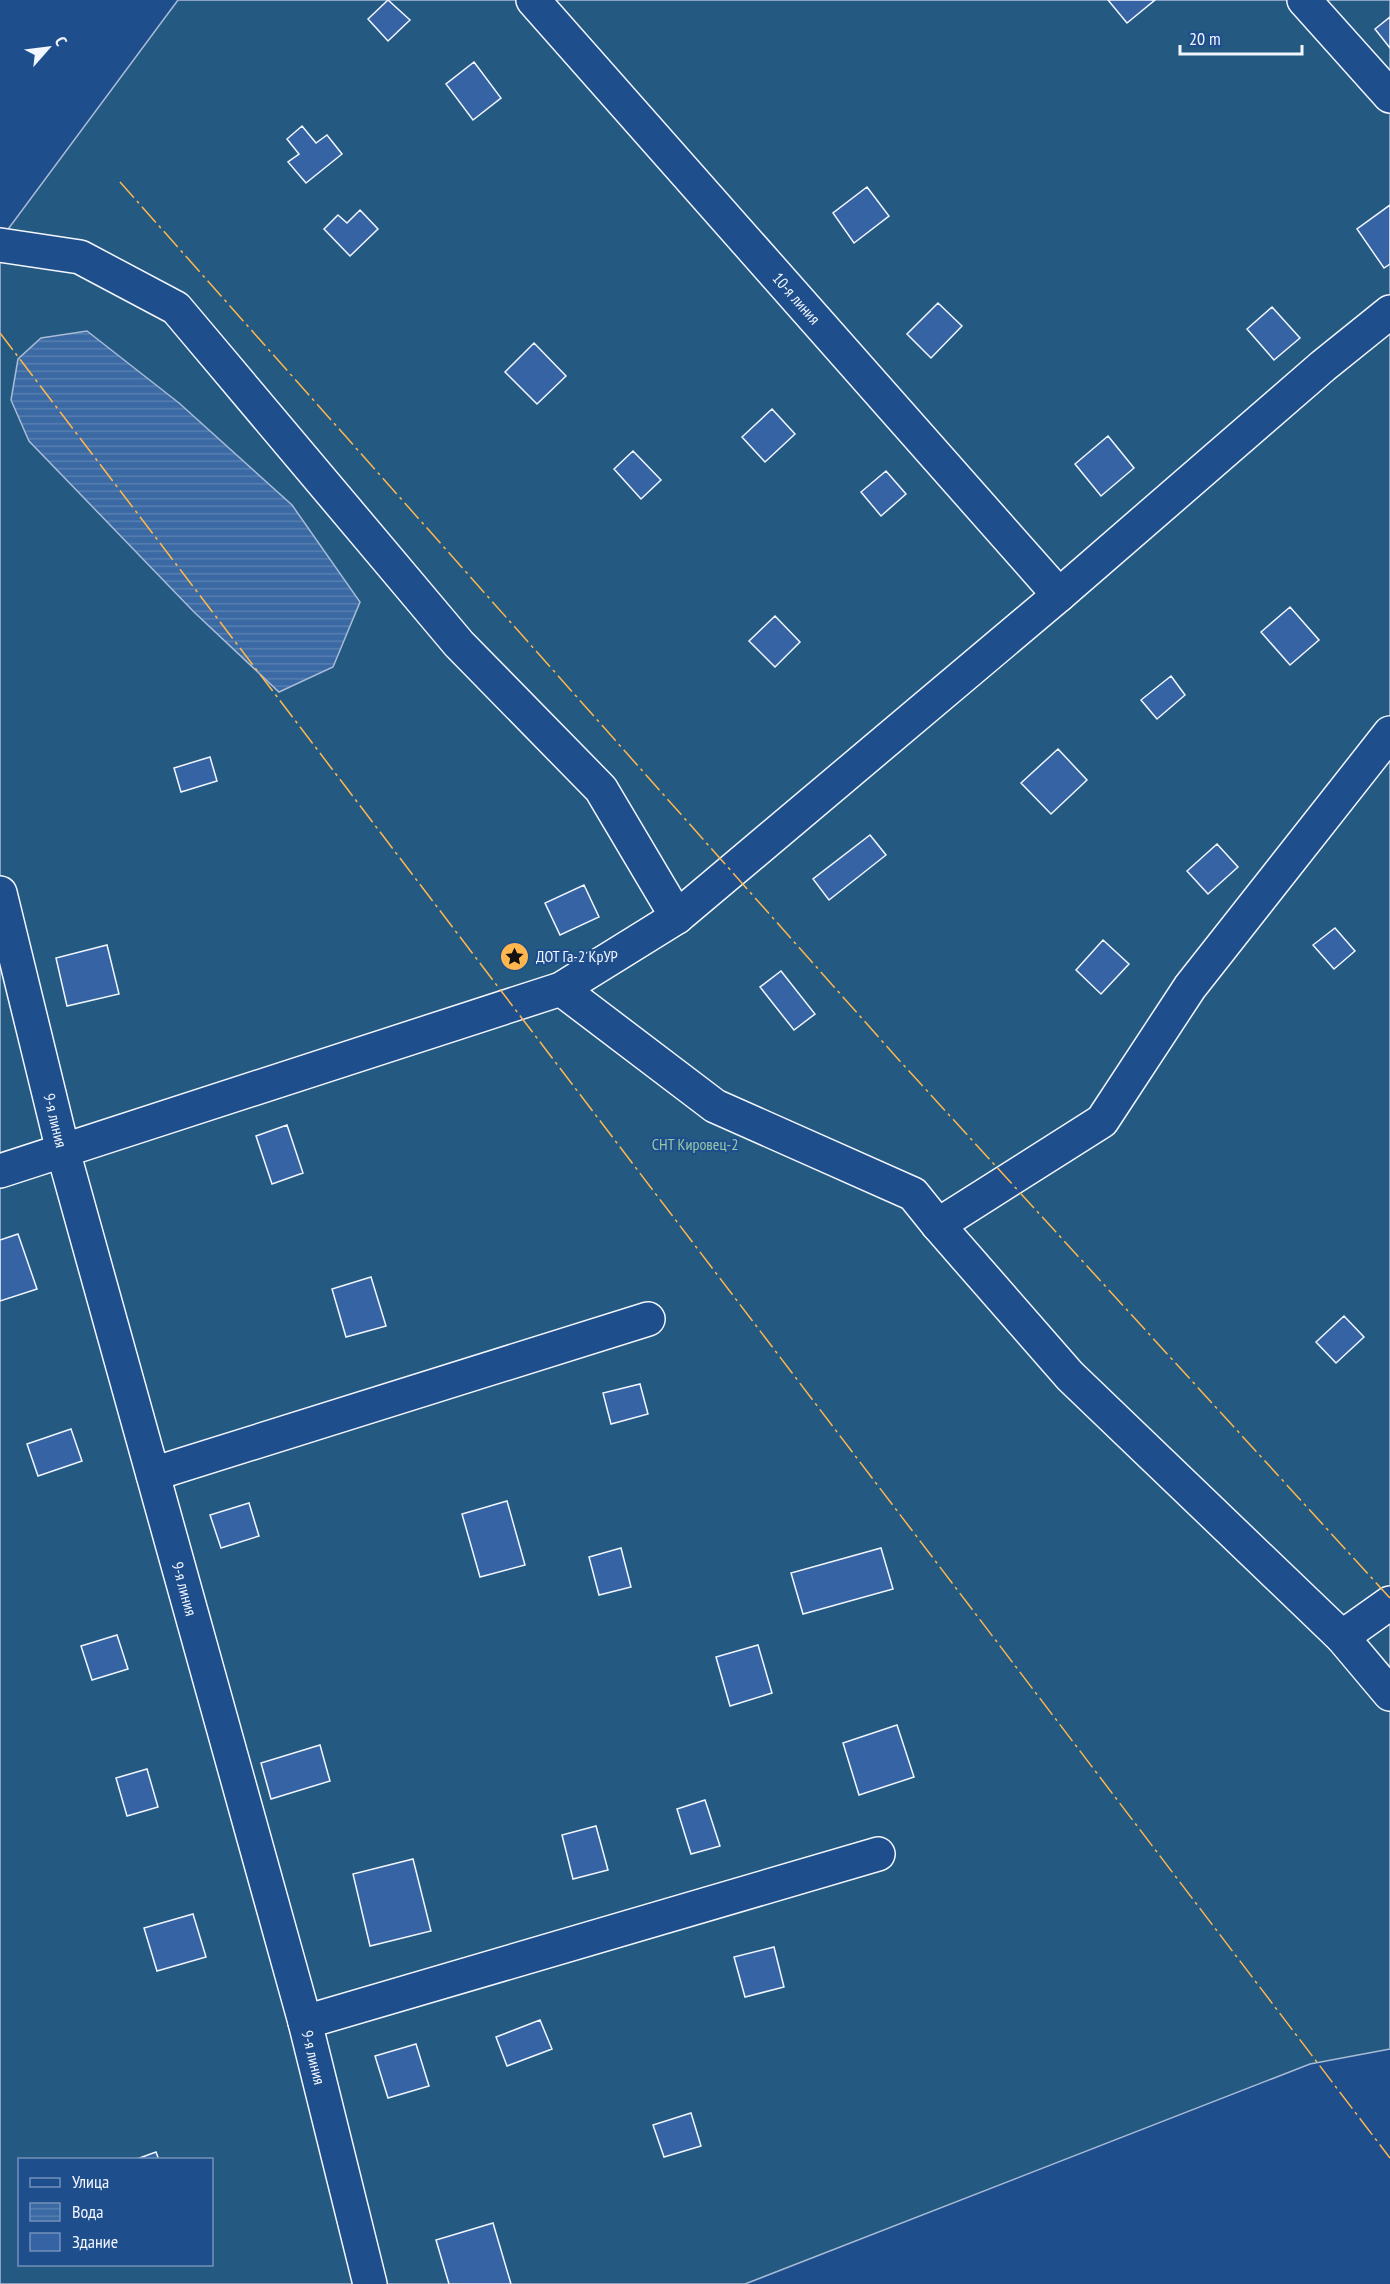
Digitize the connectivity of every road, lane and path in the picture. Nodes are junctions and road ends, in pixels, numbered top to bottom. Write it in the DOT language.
graph roads {
  1 [pos="533,0"];
  2 [pos="1304,0"];
  3 [pos="1390,96"];
  4 [pos="0,245"];
  5 [pos="1390,312"];
  6 [pos="1059,596"];
  7 [pos="1390,733"];
  8 [pos="0,893"];
  9 [pos="677,917"];
  10 [pos="561,990"];
  11 [pos="63,1150"];
  12 [pos="0,1171"];
  13 [pos="938,1225"];
  14 [pos="648,1319"];
  15 [pos="153,1474"];
  16 [pos="1390,1603"];
  17 [pos="1342,1637"];
  18 [pos="1390,1694"];
  19 [pos="878,1854"];
  20 [pos="305,2022"];
  21 [pos="370,2284"];
  1 -- 6 [label="street, 10-я линия"];
  2 -- 3 [label="street"];
  4 -- 9 [label="street"];
  5 -- 6 [label="street"];
  6 -- 9 [label="street"];
  7 -- 13 [label="street"];
  8 -- 11 [label="street, 9-я линия"];
  9 -- 10 [label="street"];
  10 -- 11 [label="street"];
  10 -- 13 [label="street"];
  11 -- 12 [label="street"];
  11 -- 15 [label="street, 9-я линия"];
  13 -- 17 [label="street"];
  14 -- 15 [label="street"];
  15 -- 20 [label="street, 9-я линия"];
  16 -- 17 [label="street"];
  17 -- 18 [label="street"];
  19 -- 20 [label="street"];
  20 -- 21 [label="street, 9-я линия"];
}
